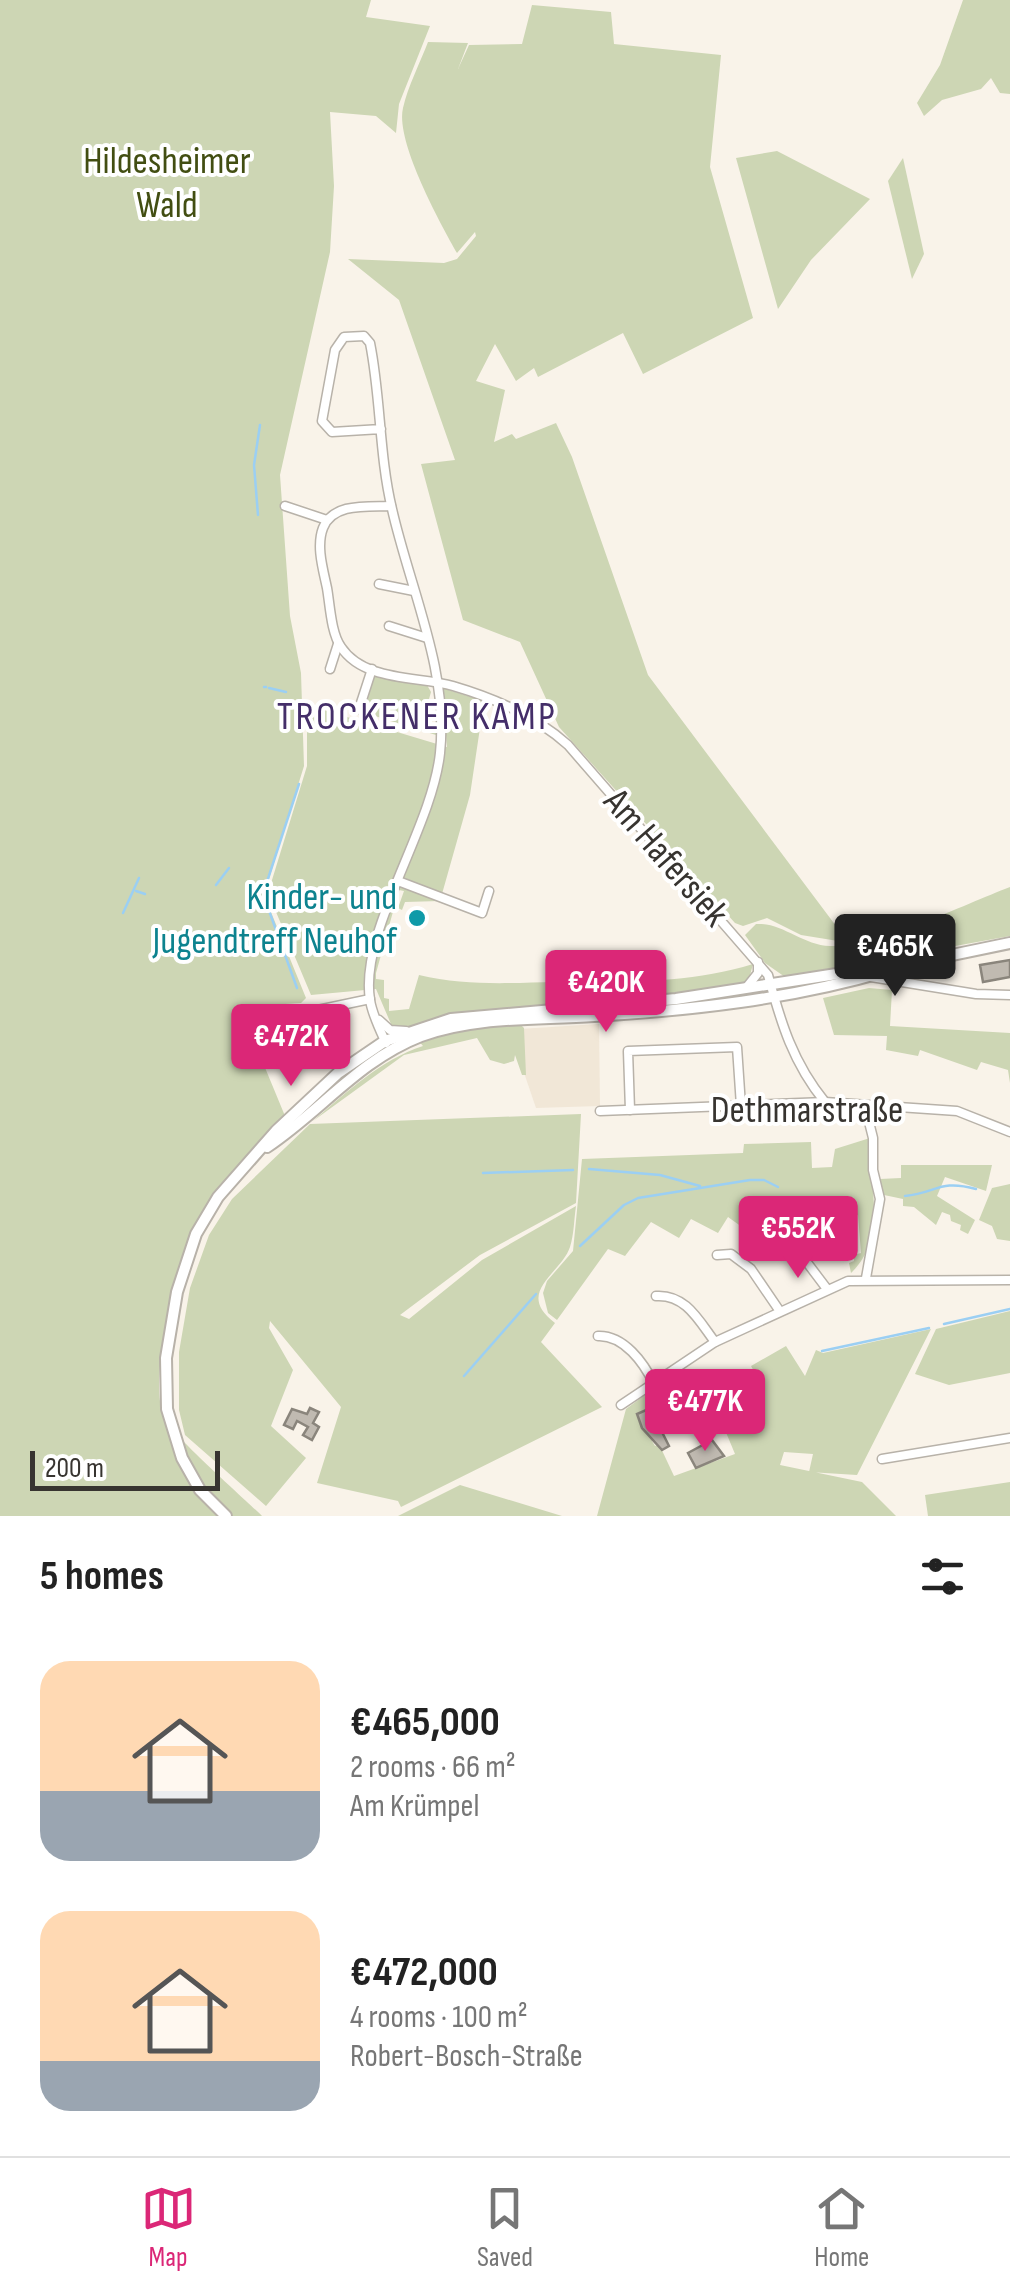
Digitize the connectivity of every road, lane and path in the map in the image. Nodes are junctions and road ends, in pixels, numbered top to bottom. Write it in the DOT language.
graph roads {
  1 [pos="381,429"];
  2 [pos="286,506"];
  3 [pos="391,506"];
  4 [pos="327,520"];
  5 [pos="379,584"];
  6 [pos="414,591"];
  7 [pos="389,626"];
  8 [pos="428,638"];
  9 [pos="338,644"];
  10 [pos="330,669"];
  11 [pos="372,669"];
  12 [pos="438,684"];
  13 [pos="359,709"];
  14 [pos="398,880"];
  15 [pos="490,890"];
  16 [pos="1010,943"];
  17 [pos="758,962"];
  18 [pos="913,962"];
  19 [pos="868,976"];
  20 [pos="926,984"];
  21 [pos="741,991"];
  22 [pos="772,992"];
  23 [pos="1010,994"];
  24 [pos="370,1000"];
  25 [pos="313,1011"];
  26 [pos="376,1017"];
  27 [pos="410,1030"];
  28 [pos="388,1046"];
  29 [pos="825,1102"];
  30 [pos="741,1106"];
  31 [pos="865,1106"];
  32 [pos="630,1110"];
  33 [pos="600,1111"];
  34 [pos="1010,1132"];
  35 [pos="784,1232"];
  36 [pos="717,1255"];
  37 [pos="866,1278"];
  38 [pos="1010,1280"];
  39 [pos="827,1289"];
  40 [pos="656,1296"];
  41 [pos="779,1310"];
  42 [pos="598,1336"];
  43 [pos="715,1342"];
  44 [pos="654,1384"];
  45 [pos="621,1405"];
  46 [pos="1010,1438"];
  47 [pos="882,1458"];
  48 [pos="226,1516"];
  1 -- 1 [label="street"];
  1 -- 3 [label="street"];
  2 -- 4 [label="street"];
  3 -- 4 [label="street"];
  3 -- 6 [label="street"];
  4 -- 9 [label="street"];
  5 -- 6 [label="street"];
  6 -- 8 [label="street"];
  7 -- 8 [label="street"];
  8 -- 12 [label="street"];
  9 -- 10 [label="street"];
  9 -- 11 [label="street"];
  11 -- 12 [label="street, Am Hafersiek"];
  11 -- 13 [label="street"];
  12 -- 14 [label="street"];
  12 -- 17 [label="street, Am Hafersiek"];
  14 -- 15 [label="street"];
  14 -- 24 [label="street"];
  16 -- 18 [label="main road"];
  17 -- 21 [label="street"];
  17 -- 22 [label="street, Am Hafersiek"];
  18 -- 19 [label="main road"];
  18 -- 20 [label="street"];
  18 -- 22 [label="main road"];
  19 -- 20 [label="street"];
  19 -- 22 [label="main road"];
  20 -- 23 [label="street"];
  21 -- 22 [label="main road"];
  21 -- 27 [label="main road"];
  22 -- 28 [label="main road"];
  22 -- 29 [label="street, Am Hafersiek"];
  24 -- 25 [label="street"];
  24 -- 26 [label="street"];
  26 -- 27 [label="street"];
  26 -- 28 [label="street"];
  27 -- 28 [label="main road"];
  28 -- 48 [label="main road"];
  29 -- 30 [label="street, Dethmarstraße"];
  29 -- 31 [label="street, Dethmarstraße"];
  30 -- 32 [label="street, Dethmarstraße"];
  30 -- 32 [label="street"];
  31 -- 34 [label="street, Dethmarstraße"];
  31 -- 37 [label="street"];
  32 -- 33 [label="street, Dethmarstraße"];
  35 -- 39 [label="street"];
  36 -- 41 [label="street"];
  37 -- 38 [label="street"];
  37 -- 39 [label="street"];
  39 -- 41 [label="street"];
  40 -- 43 [label="street"];
  41 -- 43 [label="street"];
  42 -- 44 [label="street"];
  43 -- 44 [label="street"];
  44 -- 45 [label="street"];
  46 -- 47 [label="street"];
}
